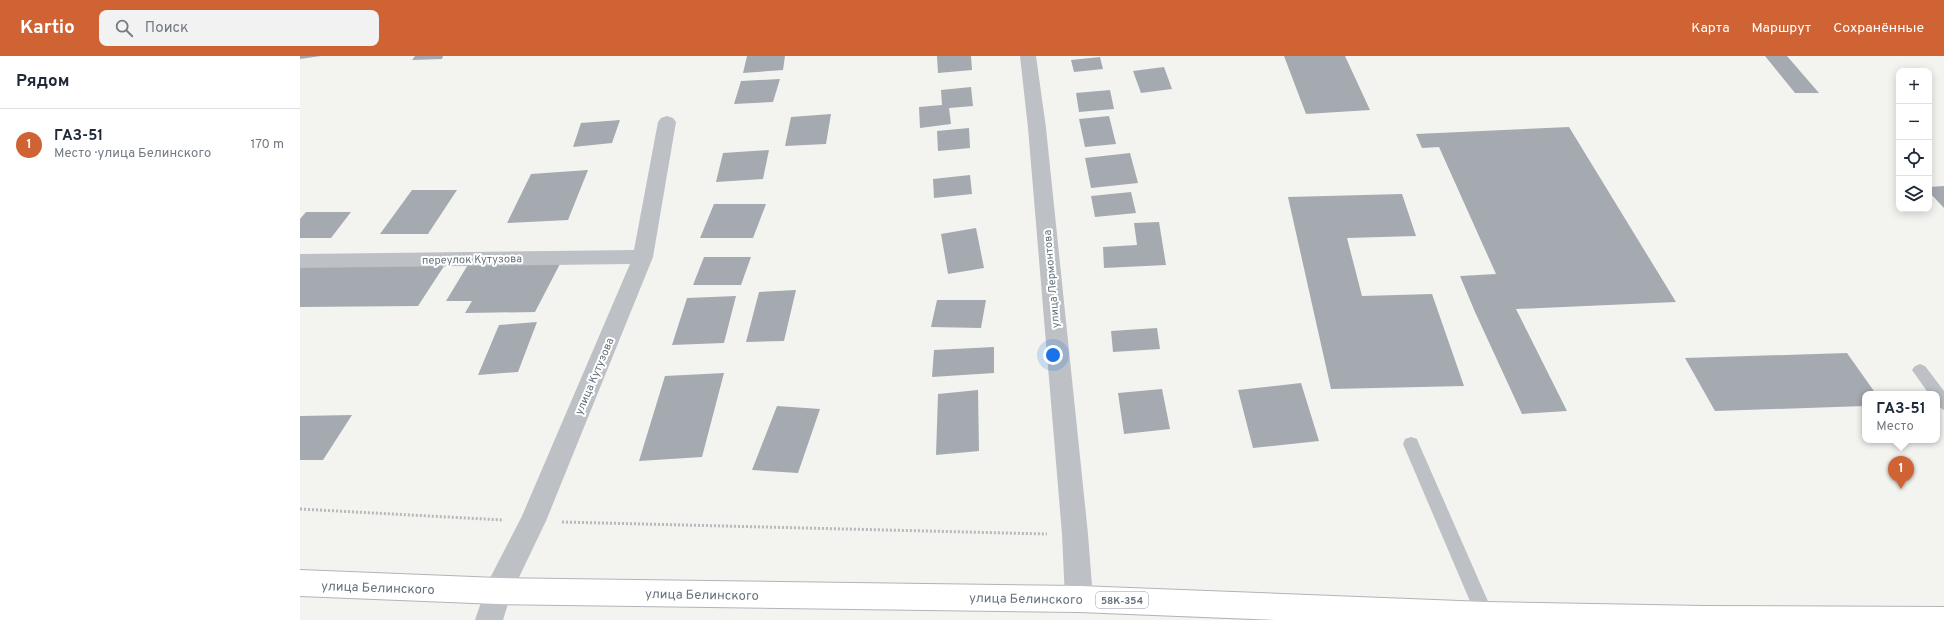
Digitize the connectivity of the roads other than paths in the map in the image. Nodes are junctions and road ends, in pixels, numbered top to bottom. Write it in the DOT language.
graph roads {
  1 [pos="1028,56"];
  2 [pos="668,122"];
  3 [pos="643,257"];
  4 [pos="300,261"];
  5 [pos="1920,370"];
  6 [pos="1935,391"];
  7 [pos="1411,444"];
  8 [pos="300,583"];
  9 [pos="498,591"];
  10 [pos="1079,599"];
  11 [pos="1485,615"];
  12 [pos="489,620"];
  13 [pos="1704,620"];
  14 [pos="1944,620"];
  1 -- 10 [label="street, улица Лермонтова"];
  2 -- 3 [label="street, улица Кутузова"];
  3 -- 4 [label="street, переулок Кутузова"];
  3 -- 9 [label="street, улица Кутузова"];
  5 -- 6 [label="lane"];
  7 -- 11 [label="lane"];
  8 -- 9 [label="main road, улица Белинского / 58К-354"];
  9 -- 10 [label="main road, улица Белинского / 58К-354"];
  9 -- 12 [label="street, улица Кутузова"];
  10 -- 11 [label="main road, улица Белинского / 58К-354"];
  11 -- 13 [label="main road, улица Белинского / 58К-354"];
  13 -- 14 [label="main road, улица Белинского / 58К-354"];
}
